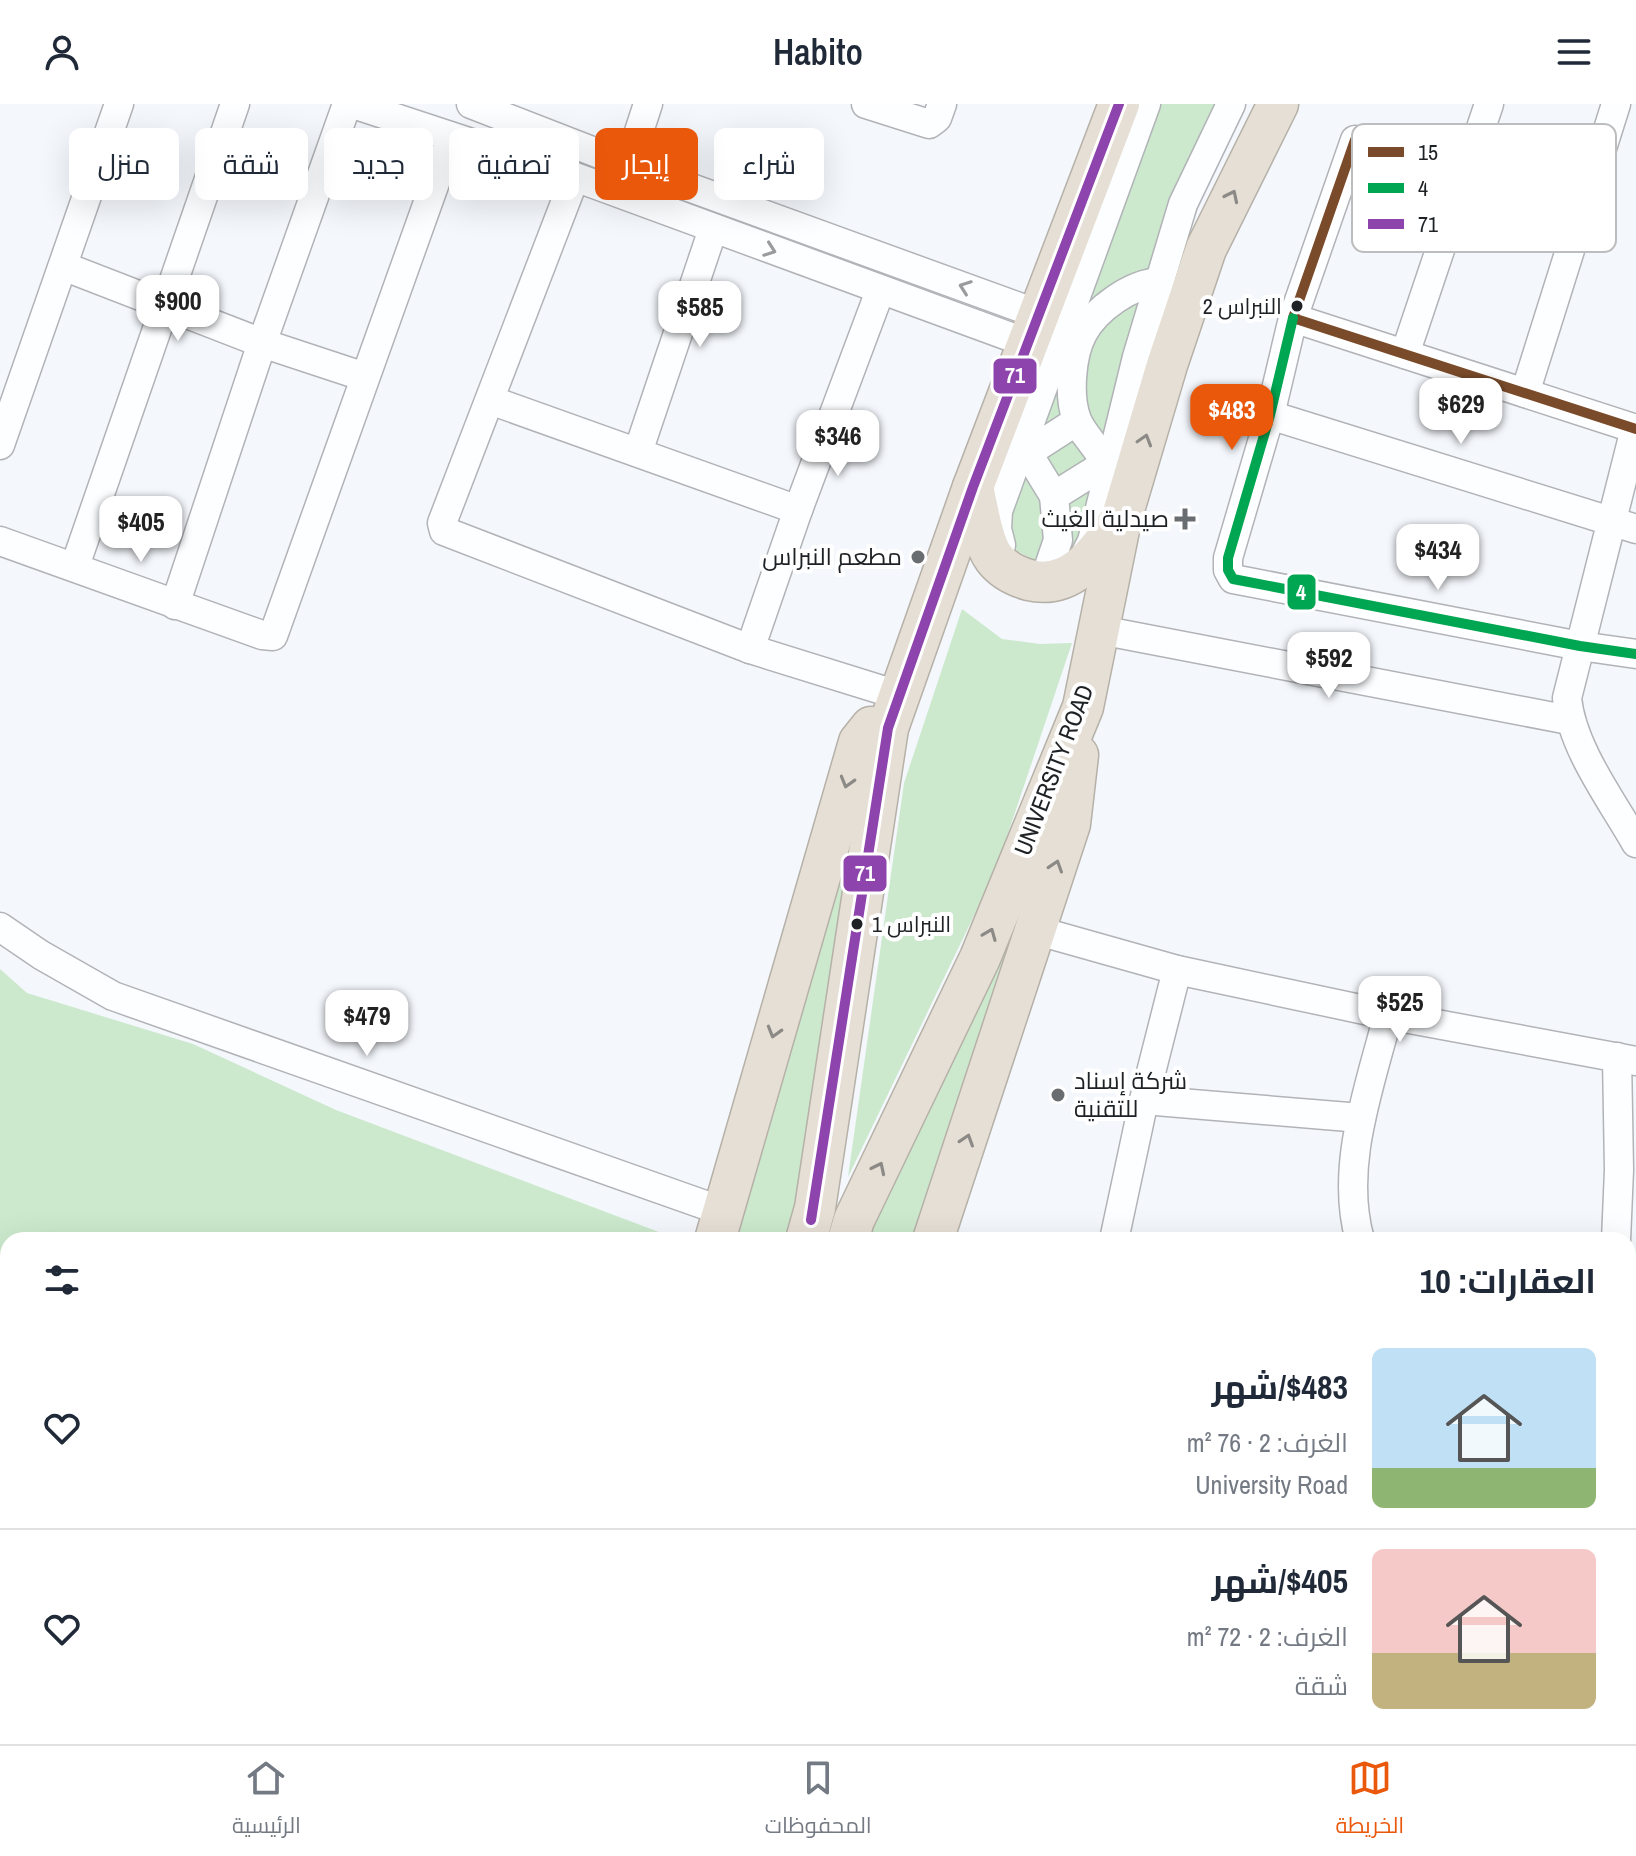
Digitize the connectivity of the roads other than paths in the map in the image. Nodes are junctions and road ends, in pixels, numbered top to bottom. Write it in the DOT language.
graph roads {
  1 [pos="119,104"];
  2 [pos="235,104"];
  3 [pos="350,104"];
  4 [pos="471,104"];
  5 [pos="648,104"];
  6 [pos="866,104"];
  7 [pos="942,104"];
  8 [pos="1119,104"];
  9 [pos="1146,104"];
  10 [pos="1231,104"];
  11 [pos="1278,104"];
  12 [pos="1489,104"];
  13 [pos="1616,104"];
  14 [pos="1482,124"];
  15 [pos="1610,124"];
  16 [pos="640,128"];
  17 [pos="449,137"];
  18 [pos="449,144"];
  19 [pos="1352,149"];
  20 [pos="595,152"];
  21 [pos="579,179"];
  22 [pos="698,193"];
  23 [pos="566,200"];
  24 [pos="713,229"];
  25 [pos="1439,252"];
  26 [pos="1569,252"];
  27 [pos="63,266"];
  28 [pos="1159,282"];
  29 [pos="880,291"];
  30 [pos="163,305"];
  31 [pos="1293,318"];
  32 [pos="1032,328"];
  33 [pos="262,343"];
  34 [pos="1405,354"];
  35 [pos="365,377"];
  36 [pos="1525,393"];
  37 [pos="490,400"];
  38 [pos="1270,415"];
  39 [pos="1077,421"];
  40 [pos="1636,429"];
  41 [pos="0,445"];
  42 [pos="1026,448"];
  43 [pos="638,452"];
  44 [pos="1107,463"];
  45 [pos="973,487"];
  46 [pos="1054,496"];
  47 [pos="798,510"];
  48 [pos="1121,520"];
  49 [pos="1624,525"];
  50 [pos="0,541"];
  51 [pos="75,566"];
  52 [pos="1045,580"];
  53 [pos="175,605"];
  54 [pos="1100,630"];
  55 [pos="1580,646"];
  56 [pos="750,649"];
  57 [pos="1636,654"];
  58 [pos="1083,707"];
  59 [pos="893,711"];
  60 [pos="1569,720"];
  61 [pos="1636,843"];
  62 [pos="0,927"];
  63 [pos="1035,930"];
  64 [pos="1177,970"];
  65 [pos="1388,1015"];
  66 [pos="1627,1059"];
  67 [pos="1144,1100"];
  68 [pos="1361,1118"];
  69 [pos="718,1225"];
  70 [pos="808,1232"];
  71 [pos="850,1232"];
  72 [pos="936,1232"];
  73 [pos="1116,1232"];
  74 [pos="1358,1232"];
  75 [pos="1616,1232"];
  1 -- 27 [label="street"];
  2 -- 30 [label="street"];
  3 -- 17 [label="street"];
  3 -- 33 [label="street"];
  4 -- 20 [label="street"];
  5 -- 16 [label="street"];
  6 -- 7 [label="street"];
  8 -- 32 [label="highway"];
  9 -- 42 [label="street"];
  10 -- 28 [label="street"];
  48 -- 11 [label="highway, UNIVERSITY ROAD, one-way"];
  12 -- 14 [label="street"];
  13 -- 15 [label="street"];
  18 -- 35 [label="street"];
  19 -- 31 [label="street"];
  21 -- 24 [label="street"];
  32 -- 22 [label="street, one-way"];
  23 -- 37 [label="street"];
  24 -- 29 [label="street, one-way"];
  24 -- 43 [label="street"];
  25 -- 34 [label="street"];
  26 -- 36 [label="street"];
  27 -- 30 [label="street"];
  27 -- 41 [label="street"];
  28 -- 39 [label="street"];
  28 -- 44 [label="street"];
  29 -- 32 [label="street"];
  29 -- 47 [label="street"];
  30 -- 33 [label="street"];
  30 -- 51 [label="street"];
  31 -- 34 [label="street"];
  31 -- 38 [label="street"];
  32 -- 45 [label="highway"];
  33 -- 35 [label="street"];
  33 -- 53 [label="street"];
  34 -- 36 [label="street"];
  35 -- 53 [label="street"];
  36 -- 40 [label="street"];
  37 -- 43 [label="street"];
  37 -- 56 [label="street"];
  38 -- 49 [label="street"];
  38 -- 55 [label="street"];
  39 -- 42 [label="street"];
  39 -- 44 [label="street"];
  40 -- 49 [label="street"];
  42 -- 46 [label="street"];
  42 -- 52 [label="street"];
  43 -- 47 [label="street"];
  44 -- 46 [label="street"];
  44 -- 52 [label="street"];
  45 -- 52 [label="highway"];
  45 -- 59 [label="highway"];
  46 -- 52 [label="street"];
  47 -- 56 [label="street"];
  48 -- 52 [label="highway"];
  48 -- 54 [label="highway, UNIVERSITY ROAD"];
  49 -- 55 [label="street"];
  50 -- 51 [label="street"];
  51 -- 53 [label="street"];
  54 -- 58 [label="highway, UNIVERSITY ROAD"];
  54 -- 60 [label="street"];
  55 -- 57 [label="street"];
  55 -- 60 [label="street"];
  56 -- 59 [label="street"];
  63 -- 58 [label="highway, one-way"];
  71 -- 58 [label="highway, UNIVERSITY ROAD, one-way"];
  59 -- 69 [label="highway, one-way"];
  59 -- 70 [label="highway"];
  60 -- 61 [label="street"];
  62 -- 69 [label="street"];
  63 -- 64 [label="street"];
  72 -- 63 [label="highway, one-way"];
  64 -- 65 [label="street"];
  64 -- 67 [label="street"];
  65 -- 66 [label="street"];
  65 -- 68 [label="street"];
  66 -- 75 [label="street"];
  67 -- 68 [label="street"];
  67 -- 73 [label="street"];
  68 -- 74 [label="street"];
}
